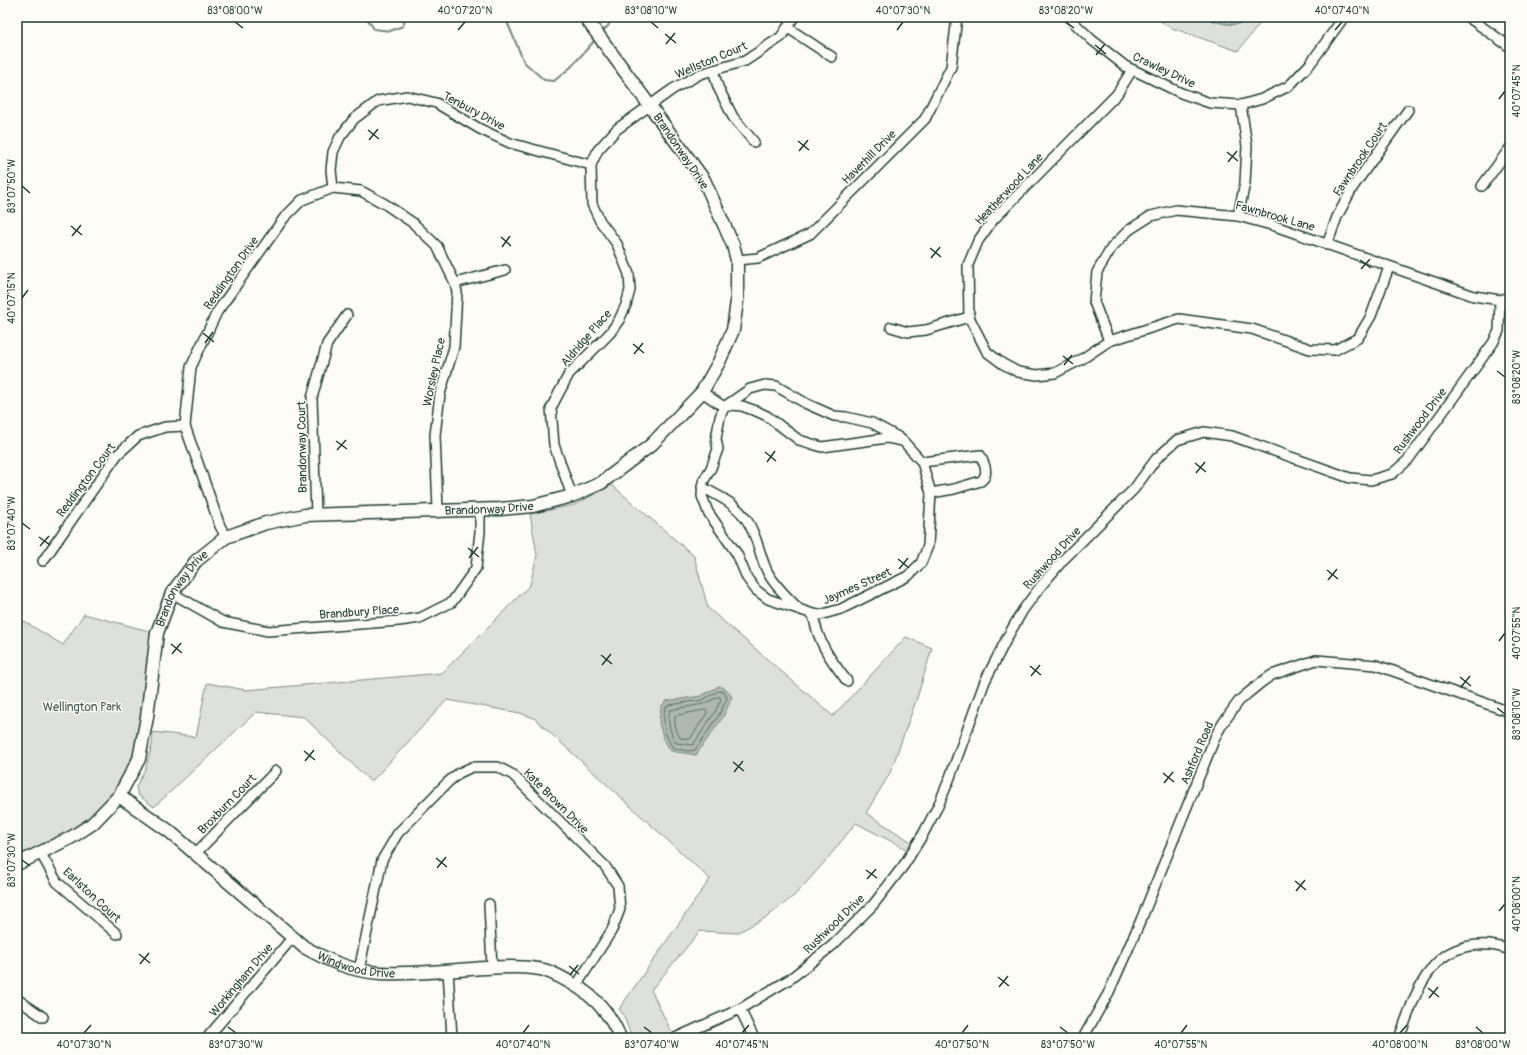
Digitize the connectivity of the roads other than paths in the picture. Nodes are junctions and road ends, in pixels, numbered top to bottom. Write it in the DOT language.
graph roads {
  1 [pos="585,17"];
  2 [pos="794,17"];
  3 [pos="957,17"];
  4 [pos="1068,17"];
  5 [pos="1344,17"];
  6 [pos="1468,17"];
  7 [pos="788,28"];
  8 [pos="1510,47"];
  9 [pos="832,57"];
  10 [pos="713,70"];
  11 [pos="1132,70"];
  12 [pos="650,105"];
  13 [pos="1241,105"];
  14 [pos="1408,110"];
  15 [pos="754,142"];
  16 [pos="1510,148"];
  17 [pos="591,165"];
  18 [pos="1482,186"];
  19 [pos="333,188"];
  20 [pos="1238,216"];
  21 [pos="1327,245"];
  22 [pos="737,260"];
  23 [pos="1389,267"];
  24 [pos="504,270"];
  25 [pos="455,283"];
  26 [pos="1510,297"];
  27 [pos="1500,300"];
  28 [pos="347,315"];
  29 [pos="968,317"];
  30 [pos="891,327"];
  31 [pos="1109,341"];
  32 [pos="702,392"];
  33 [pos="724,407"];
  34 [pos="185,426"];
  35 [pos="903,441"];
  36 [pos="922,462"];
  37 [pos="702,486"];
  38 [pos="931,493"];
  39 [pos="572,496"];
  40 [pos="480,509"];
  41 [pos="438,510"];
  42 [pos="316,514"];
  43 [pos="226,537"];
  44 [pos="42,561"];
  45 [pos="172,593"];
  46 [pos="800,610"];
  47 [pos="813,614"];
  48 [pos="847,682"];
  49 [pos="1510,712"];
  50 [pos="276,771"];
  51 [pos="119,796"];
  52 [pos="40,852"];
  53 [pos="196,853"];
  54 [pos="17,864"];
  55 [pos="489,904"];
  56 [pos="117,934"];
  57 [pos="292,937"];
  58 [pos="1510,950"];
  59 [pos="492,968"];
  60 [pos="359,970"];
  61 [pos="448,970"];
  62 [pos="576,986"];
  63 [pos="17,999"];
  64 [pos="740,1009"];
  65 [pos="43,1017"];
  66 [pos="207,1038"];
  67 [pos="452,1038"];
  68 [pos="620,1038"];
  69 [pos="676,1038"];
  70 [pos="754,1038"];
  71 [pos="1083,1038"];
  72 [pos="1399,1038"];
  1 -- 12 [label="street, Brandonway Drive"];
  2 -- 7 [label="street, Wellston Court"];
  3 -- 22 [label="street, Haverhill Drive"];
  4 -- 11 [label="street, Crawley Drive"];
  5 -- 13 [label="street, Crawley Drive"];
  6 -- 8 [label="street"];
  7 -- 9 [label="street"];
  7 -- 10 [label="street, Wellston Court"];
  10 -- 12 [label="street, Wellston Court"];
  10 -- 15 [label="street"];
  11 -- 13 [label="street, Crawley Drive"];
  11 -- 29 [label="street, Heatherwood Lane"];
  12 -- 17 [label="street, Aldridge Place"];
  12 -- 22 [label="street, Brandonway Drive"];
  13 -- 20 [label="street"];
  14 -- 21 [label="street, Fawnbrook Court"];
  16 -- 18 [label="street"];
  17 -- 19 [label="street, Tenbury Drive"];
  17 -- 39 [label="street, Aldridge Place"];
  19 -- 25 [label="street, Worsley Place"];
  19 -- 34 [label="street, Reddington Drive"];
  20 -- 21 [label="street, Fawnbrook Lane"];
  20 -- 31 [label="street, Fawnbrook Lane"];
  21 -- 23 [label="street, Fawnbrook Lane"];
  22 -- 32 [label="street, Brandonway Drive"];
  23 -- 27 [label="street, Fawnbrook Lane"];
  23 -- 31 [label="street, Heatherwood Lane"];
  24 -- 25 [label="street"];
  25 -- 41 [label="street, Worsley Place"];
  26 -- 27 [label="street, Fawnbrook Lane"];
  27 -- 64 [label="street, Rushwood Drive"];
  28 -- 42 [label="street, Brandonway Court"];
  29 -- 30 [label="street"];
  29 -- 31 [label="street, Heatherwood Lane"];
  32 -- 33 [label="street"];
  32 -- 39 [label="street, Brandonway Drive"];
  33 -- 35 [label="street"];
  33 -- 35 [label="street"];
  33 -- 37 [label="street"];
  34 -- 43 [label="street, Reddington Drive"];
  34 -- 44 [label="street, Reddington Court"];
  35 -- 36 [label="street"];
  36 -- 38 [label="street, Jaymes Street"];
  36 -- 38 [label="street"];
  37 -- 46 [label="street, Jaymes Street"];
  37 -- 46 [label="street, Jaymes Street"];
  38 -- 47 [label="street, Jaymes Street"];
  39 -- 40 [label="street, Brandonway Drive"];
  40 -- 41 [label="street, Brandonway Drive"];
  40 -- 45 [label="street, Brandbury Place"];
  41 -- 42 [label="street, Brandonway Drive"];
  42 -- 43 [label="street, Brandonway Drive"];
  43 -- 45 [label="street, Brandonway Drive"];
  45 -- 51 [label="street, Brandonway Drive"];
  46 -- 47 [label="street, Jaymes Street"];
  47 -- 48 [label="street"];
  49 -- 71 [label="street, Ashford Road"];
  50 -- 53 [label="street, Broxburn Court"];
  51 -- 52 [label="street, Brandonway Drive"];
  51 -- 53 [label="street, Windwood Drive"];
  52 -- 54 [label="street, Brandonway Drive"];
  52 -- 56 [label="street, Earlston Court"];
  53 -- 57 [label="street, Windwood Drive"];
  55 -- 59 [label="street"];
  57 -- 60 [label="street, Windwood Drive"];
  57 -- 66 [label="street, Workingham Drive"];
  58 -- 72 [label="street"];
  59 -- 61 [label="street, Windwood Drive"];
  59 -- 62 [label="street, Windwood Drive"];
  60 -- 61 [label="street, Windwood Drive"];
  60 -- 62 [label="street, Kate Brown Drive"];
  61 -- 67 [label="street"];
  62 -- 68 [label="street, Windwood Drive"];
  63 -- 65 [label="street"];
  64 -- 69 [label="street, Rushwood Drive"];
  64 -- 70 [label="street"];
}
